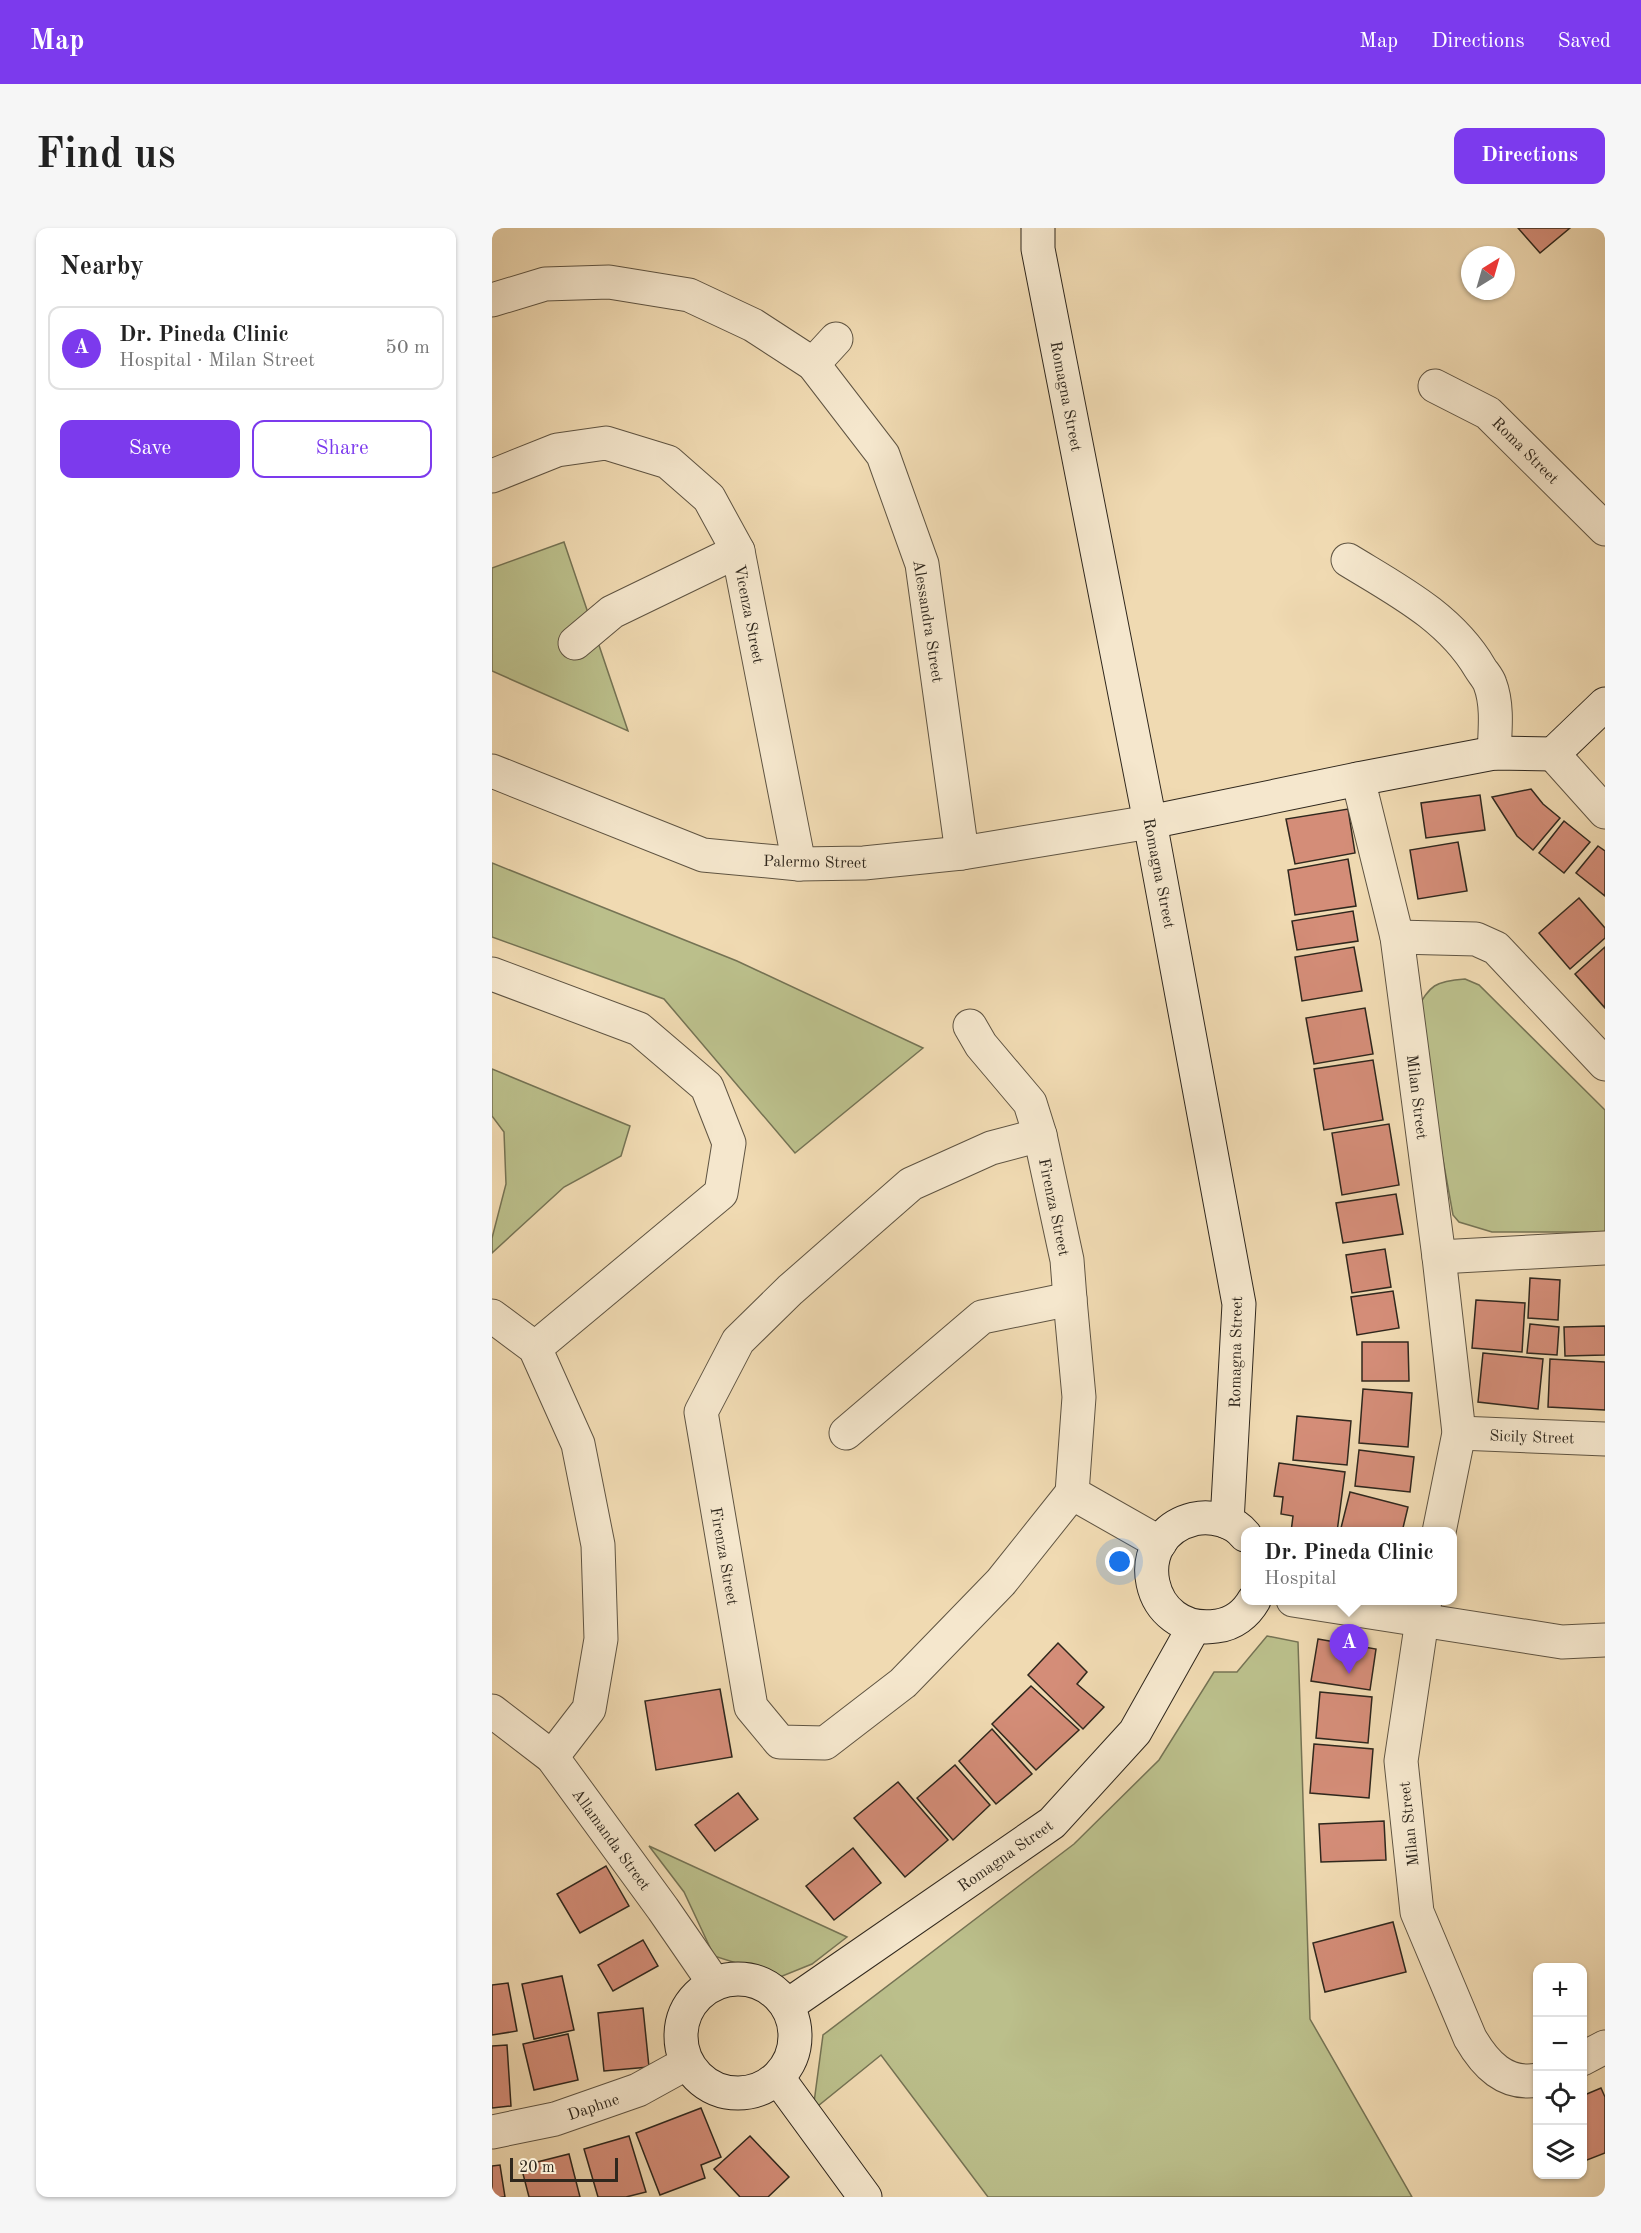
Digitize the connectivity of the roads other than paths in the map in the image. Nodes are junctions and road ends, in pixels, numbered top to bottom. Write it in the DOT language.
graph roads {
  1 [pos="1038,228"];
  2 [pos="492,300"];
  3 [pos="836,339"];
  4 [pos="813,364"];
  5 [pos="1436,386"];
  6 [pos="492,476"];
  7 [pos="1605,529"];
  8 [pos="738,552"];
  9 [pos="1348,560"];
  10 [pos="575,642"];
  11 [pos="1605,704"];
  12 [pos="1494,753"];
  13 [pos="1553,754"];
  14 [pos="492,771"];
  15 [pos="1358,779"];
  16 [pos="1605,812"];
  17 [pos="1150,822"];
  18 [pos="962,854"];
  19 [pos="799,864"];
  20 [pos="1397,937"];
  21 [pos="492,974"];
  22 [pos="970,1026"];
  23 [pos="1605,1064"];
  24 [pos="1040,1136"];
  25 [pos="1605,1248"];
  26 [pos="1439,1257"];
  27 [pos="1070,1299"];
  28 [pos="492,1316"];
  29 [pos="535,1348"];
  30 [pos="846,1433"];
  31 [pos="1459,1433"];
  32 [pos="1605,1439"];
  33 [pos="1072,1493"];
  34 [pos="1440,1527"];
  35 [pos="1236,1528"];
  36 [pos="1160,1543"];
  37 [pos="1252,1605"];
  38 [pos="1352,1605"];
  39 [pos="1423,1611"];
  40 [pos="1194,1627"];
  41 [pos="1605,1640"];
  42 [pos="492,1711"];
  43 [pos="552,1757"];
  44 [pos="714,1983"];
  45 [pos="788,2006"];
  46 [pos="1605,2047"];
  47 [pos="1587,2056"];
  48 [pos="687,2062"];
  49 [pos="778,2078"];
  50 [pos="1533,2080"];
  51 [pos="492,2132"];
  52 [pos="865,2197"];
  1 -- 17 [label="street, Romagna Street"];
  2 -- 4 [label="street, Alessandra Street"];
  3 -- 4 [label="street"];
  4 -- 18 [label="street, Alessandra Street"];
  5 -- 7 [label="street, Roma Street"];
  6 -- 8 [label="street, Vicenza Street"];
  8 -- 10 [label="street"];
  8 -- 19 [label="street, Vicenza Street"];
  9 -- 12 [label="street"];
  11 -- 13 [label="street"];
  12 -- 13 [label="street, Palermo Street"];
  12 -- 15 [label="street, Palermo Street"];
  13 -- 16 [label="street"];
  14 -- 19 [label="street, Palermo Street"];
  15 -- 17 [label="street, Palermo Street"];
  15 -- 20 [label="street, Milan Street"];
  17 -- 18 [label="street, Palermo Street"];
  17 -- 35 [label="street, Romagna Street"];
  18 -- 19 [label="street, Palermo Street"];
  20 -- 23 [label="street"];
  20 -- 26 [label="street, Milan Street"];
  21 -- 29 [label="street"];
  22 -- 24 [label="street, Firenza Street"];
  24 -- 27 [label="street, Firenza Street"];
  24 -- 33 [label="street, Firenza Street"];
  25 -- 26 [label="street"];
  26 -- 31 [label="street, Milan Street"];
  27 -- 30 [label="street"];
  27 -- 33 [label="street, Firenza Street"];
  28 -- 29 [label="street"];
  29 -- 43 [label="street"];
  31 -- 32 [label="street, Sicily Street"];
  31 -- 34 [label="street, Milan Street"];
  33 -- 36 [label="street"];
  35 -- 36 [label="street"];
  36 -- 40 [label="street"];
  37 -- 40 [label="street"];
  38 -- 39 [label="street"];
  39 -- 41 [label="street"];
  39 -- 50 [label="street, Milan Street"];
  40 -- 45 [label="street, Romagna Street"];
  42 -- 43 [label="street, Allamanda Street"];
  43 -- 44 [label="street, Allamanda Street"];
  44 -- 45 [label="street"];
  44 -- 48 [label="street"];
  45 -- 49 [label="street"];
  46 -- 47 [label="street"];
  48 -- 49 [label="street"];
  48 -- 51 [label="street, Daphne"];
  49 -- 52 [label="street"];
}
